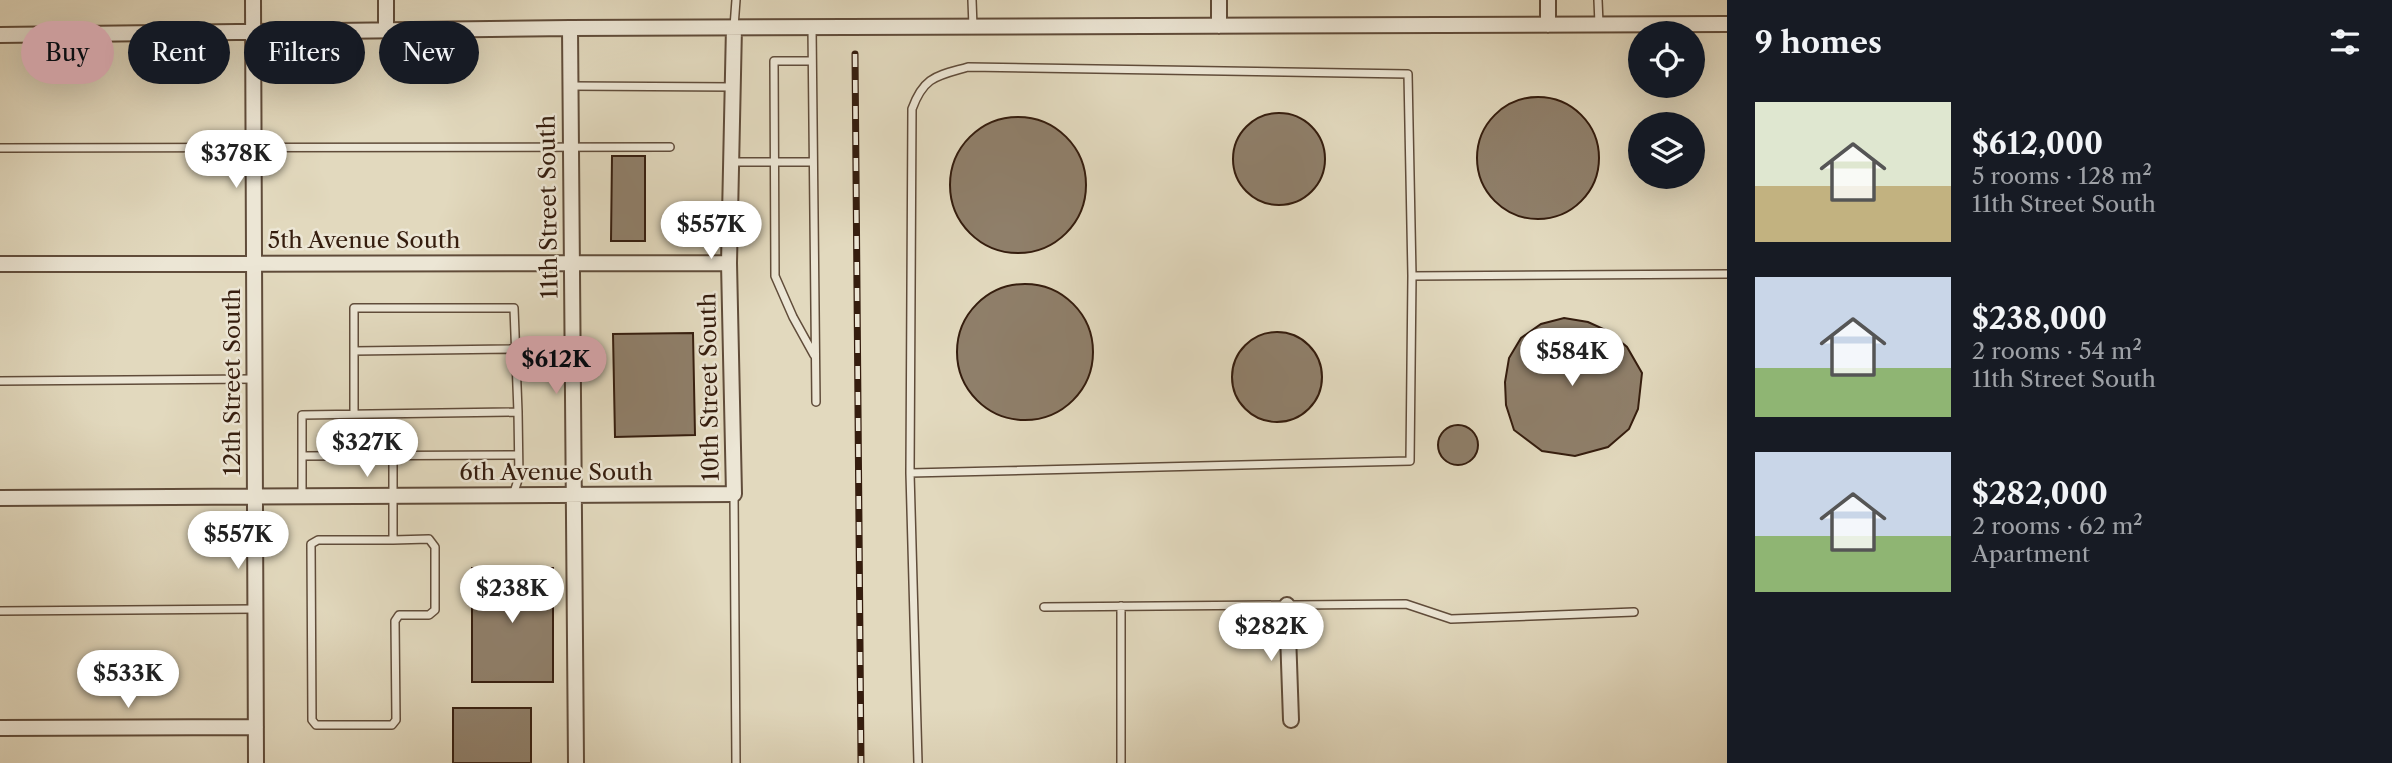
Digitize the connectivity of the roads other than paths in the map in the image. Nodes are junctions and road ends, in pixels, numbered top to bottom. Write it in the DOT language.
graph roads {
  1 [pos="253,0"];
  2 [pos="386,0"];
  3 [pos="736,0"];
  4 [pos="972,0"];
  5 [pos="1219,0"];
  6 [pos="1548,0"];
  7 [pos="1598,0"];
  8 [pos="253,21"];
  9 [pos="386,21"];
  10 [pos="1727,24"];
  11 [pos="1548,25"];
  12 [pos="1599,25"];
  13 [pos="1219,26"];
  14 [pos="734,27"];
  15 [pos="812,27"];
  16 [pos="972,27"];
  17 [pos="570,28"];
  18 [pos="479,29"];
  19 [pos="244,32"];
  20 [pos="0,35"];
  21 [pos="812,61"];
  22 [pos="253,84"];
  23 [pos="570,86"];
  24 [pos="733,87"];
  25 [pos="571,147"];
  26 [pos="670,147"];
  27 [pos="0,148"];
  28 [pos="254,148"];
  29 [pos="731,162"];
  30 [pos="775,162"];
  31 [pos="813,162"];
  32 [pos="572,262"];
  33 [pos="729,262"];
  34 [pos="0,264"];
  35 [pos="254,264"];
  36 [pos="1727,274"];
  37 [pos="1412,276"];
  38 [pos="515,349"];
  39 [pos="354,351"];
  40 [pos="816,359"];
  41 [pos="255,379"];
  42 [pos="0,381"];
  43 [pos="816,402"];
  44 [pos="517,412"];
  45 [pos="354,414"];
  46 [pos="518,455"];
  47 [pos="302,456"];
  48 [pos="393,456"];
  49 [pos="910,473"];
  50 [pos="734,494"];
  51 [pos="513,495"];
  52 [pos="574,495"];
  53 [pos="302,496"];
  54 [pos="393,496"];
  55 [pos="255,497"];
  56 [pos="0,498"];
  57 [pos="393,540"];
  58 [pos="1287,605"];
  59 [pos="1121,606"];
  60 [pos="1044,607"];
  61 [pos="255,609"];
  62 [pos="0,611"];
  63 [pos="1634,612"];
  64 [pos="1291,720"];
  65 [pos="256,727"];
  66 [pos="0,728"];
  67 [pos="256,763"];
  68 [pos="576,763"];
  69 [pos="736,763"];
  70 [pos="918,763"];
  71 [pos="1121,763"];
  1 -- 8 [label="street, 12th Street South"];
  2 -- 9 [label="street"];
  3 -- 14 [label="lane"];
  4 -- 16 [label="lane"];
  5 -- 13 [label="street"];
  6 -- 11 [label="street"];
  7 -- 12 [label="lane"];
  10 -- 12 [label="street"];
  11 -- 12 [label="street"];
  11 -- 13 [label="street"];
  13 -- 16 [label="street"];
  14 -- 15 [label="street"];
  14 -- 17 [label="street"];
  14 -- 24 [label="street, 10th Street South"];
  15 -- 16 [label="street"];
  15 -- 21 [label="lane"];
  17 -- 18 [label="street"];
  17 -- 23 [label="street, 11th Street South"];
  19 -- 20 [label="street"];
  21 -- 30 [label="lane"];
  21 -- 31 [label="lane"];
  22 -- 28 [label="street, 12th Street South"];
  23 -- 24 [label="lane"];
  23 -- 25 [label="street, 11th Street South"];
  24 -- 29 [label="street, 10th Street South"];
  25 -- 26 [label="lane"];
  25 -- 28 [label="lane"];
  25 -- 32 [label="street, 11th Street South"];
  27 -- 28 [label="lane"];
  28 -- 35 [label="street, 12th Street South"];
  29 -- 30 [label="lane"];
  29 -- 33 [label="street, 10th Street South"];
  30 -- 31 [label="lane"];
  30 -- 40 [label="lane"];
  31 -- 40 [label="lane"];
  32 -- 33 [label="street, 5th Avenue South"];
  32 -- 35 [label="street, 5th Avenue South"];
  32 -- 52 [label="street, 11th Street South"];
  33 -- 50 [label="street, 10th Street South"];
  34 -- 35 [label="street, 5th Avenue South"];
  35 -- 41 [label="street, 12th Street South"];
  36 -- 37 [label="lane"];
  37 -- 49 [label="lane"];
  37 -- 49 [label="lane"];
  38 -- 39 [label="lane"];
  38 -- 39 [label="lane"];
  38 -- 44 [label="lane"];
  39 -- 45 [label="lane"];
  40 -- 43 [label="lane"];
  41 -- 42 [label="lane"];
  41 -- 55 [label="street, 12th Street South"];
  44 -- 45 [label="lane"];
  44 -- 46 [label="lane"];
  45 -- 47 [label="lane"];
  46 -- 48 [label="lane"];
  46 -- 51 [label="lane"];
  47 -- 48 [label="lane"];
  47 -- 53 [label="lane"];
  48 -- 54 [label="lane"];
  49 -- 70 [label="lane"];
  50 -- 52 [label="street, 6th Avenue South"];
  50 -- 69 [label="lane"];
  51 -- 52 [label="street, 6th Avenue South"];
  51 -- 54 [label="street, 6th Avenue South"];
  52 -- 68 [label="street, 11th Street South"];
  53 -- 54 [label="street, 6th Avenue South"];
  53 -- 55 [label="street, 6th Avenue South"];
  54 -- 57 [label="lane"];
  55 -- 56 [label="street, 6th Avenue South"];
  55 -- 61 [label="street, 12th Street South"];
  57 -- 57 [label="lane"];
  58 -- 59 [label="lane"];
  58 -- 63 [label="lane"];
  58 -- 64 [label="street"];
  59 -- 60 [label="lane"];
  59 -- 71 [label="lane"];
  61 -- 62 [label="lane"];
  61 -- 65 [label="street, 12th Street South"];
  65 -- 66 [label="street"];
  65 -- 67 [label="street, 12th Street South"];
}
